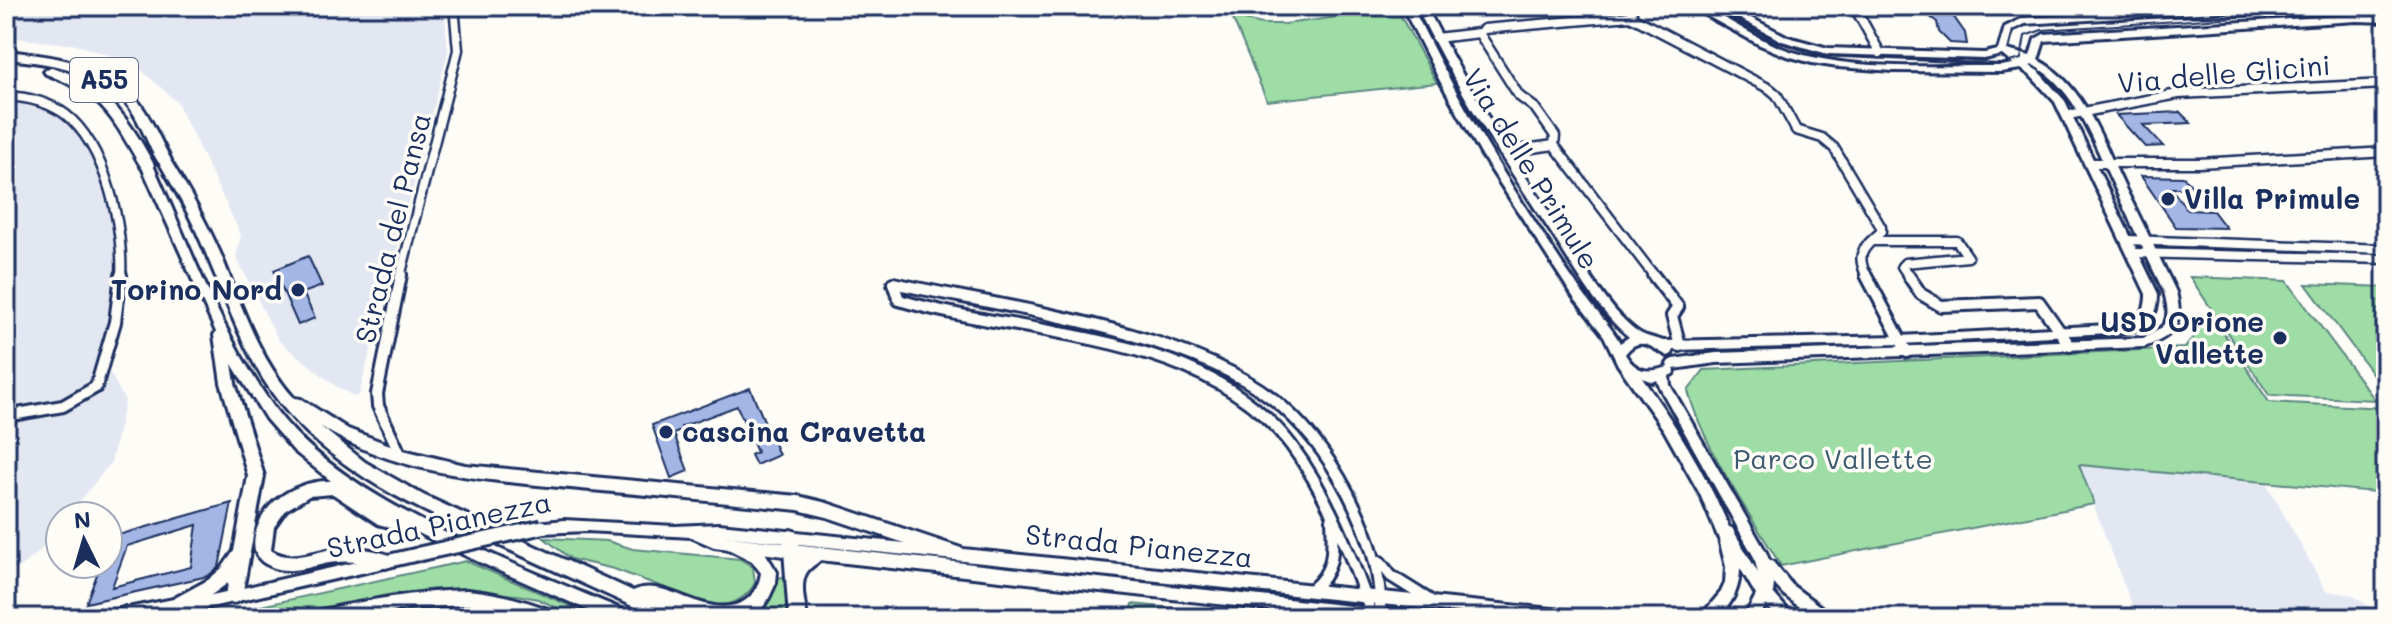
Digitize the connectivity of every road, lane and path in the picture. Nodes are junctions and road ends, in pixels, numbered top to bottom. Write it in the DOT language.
graph roads {
  1 [pos="454,6"];
  2 [pos="1407,6"];
  3 [pos="1421,6"];
  4 [pos="1634,6"];
  5 [pos="1694,6"];
  6 [pos="1721,6"];
  7 [pos="1854,6"];
  8 [pos="2249,6"];
  9 [pos="2262,6"];
  10 [pos="1630,16"];
  11 [pos="2386,19"];
  12 [pos="1479,33"];
  13 [pos="1436,38"];
  14 [pos="2038,43"];
  15 [pos="2002,52"];
  16 [pos="1880,53"];
  17 [pos="6,55"];
  18 [pos="6,64"];
  19 [pos="2028,64"];
  20 [pos="2060,80"];
  21 [pos="2386,84"];
  22 [pos="6,96"];
  23 [pos="2083,111"];
  24 [pos="2068,115"];
  25 [pos="1554,145"];
  26 [pos="1503,152"];
  27 [pos="2386,152"];
  28 [pos="1488,154"];
  29 [pos="164,160"];
  30 [pos="2108,161"];
  31 [pos="2091,163"];
  32 [pos="147,165"];
  33 [pos="2127,240"];
  34 [pos="2144,240"];
  35 [pos="1872,241"];
  36 [pos="2256,244"];
  37 [pos="2349,247"];
  38 [pos="2386,249"];
  39 [pos="2134,253"];
  40 [pos="2151,254"];
  41 [pos="2263,254"];
  42 [pos="2356,257"];
  43 [pos="2386,259"];
  44 [pos="220,323"];
  45 [pos="2059,332"];
  46 [pos="1639,339"];
  47 [pos="1663,346"];
  48 [pos="1680,346"];
  49 [pos="1903,346"];
  50 [pos="2070,346"];
  51 [pos="1620,352"];
  52 [pos="1629,369"];
  53 [pos="1668,370"];
  54 [pos="282,395"];
  55 [pos="6,416"];
  56 [pos="401,456"];
  57 [pos="1332,517"];
  58 [pos="1721,523"];
  59 [pos="420,525"];
  60 [pos="693,533"];
  61 [pos="732,543"];
  62 [pos="791,544"];
  63 [pos="245,545"];
  64 [pos="917,545"];
  65 [pos="955,553"];
  66 [pos="818,554"];
  67 [pos="1761,556"];
  68 [pos="1378,560"];
  69 [pos="386,561"];
  70 [pos="903,563"];
  71 [pos="795,580"];
  72 [pos="1311,590"];
  73 [pos="616,592"];
  74 [pos="1764,594"];
  75 [pos="234,596"];
  76 [pos="1373,596"];
  77 [pos="1433,602"];
  78 [pos="179,604"];
  79 [pos="199,604"];
  80 [pos="1376,615"];
  81 [pos="119,617"];
  82 [pos="161,618"];
  83 [pos="321,618"];
  84 [pos="552,618"];
  85 [pos="624,618"];
  86 [pos="676,618"];
  87 [pos="798,618"];
  88 [pos="1404,618"];
  89 [pos="1580,618"];
  90 [pos="1706,618"];
  91 [pos="1751,618"];
  92 [pos="1788,618"];
  93 [pos="1824,618"];
  1 -- 56 [label="street, Strada del Pansa"];
  2 -- 28 [label="main road, Via delle Primule"];
  3 -- 13 [label="main road, Via delle Primule"];
  4 -- 10 [label="street"];
  5 -- 19 [label="main road"];
  6 -- 16 [label="main road"];
  7 -- 16 [label="street"];
  8 -- 9 [label="main road"];
  8 -- 15 [label="main road"];
  10 -- 12 [label="street, Via delle Primule"];
  10 -- 35 [label="street"];
  11 -- 14 [label="main road"];
  12 -- 13 [label="street, Via delle Primule"];
  12 -- 25 [label="street, Via delle Primule"];
  13 -- 26 [label="main road, Via delle Primule"];
  14 -- 19 [label="main road"];
  14 -- 20 [label="main road"];
  15 -- 16 [label="main road"];
  15 -- 19 [label="main road"];
  17 -- 29 [label="highway, A55"];
  18 -- 32 [label="highway, A55"];
  19 -- 20 [label="main road"];
  19 -- 24 [label="main road"];
  20 -- 23 [label="main road"];
  21 -- 23 [label="street, Via delle Glicini"];
  22 -- 55 [label="street"];
  23 -- 24 [label="street, Via delle Glicini"];
  23 -- 30 [label="main road"];
  24 -- 31 [label="main road"];
  25 -- 26 [label="street, Via delle Primule"];
  25 -- 48 [label="street, Via delle Primule"];
  26 -- 28 [label="main road"];
  26 -- 46 [label="main road, Via delle Primule"];
  27 -- 30 [label="street"];
  28 -- 51 [label="main road, Via delle Primule"];
  29 -- 54 [label="main road, A55"];
  30 -- 31 [label="street"];
  30 -- 34 [label="main road"];
  31 -- 33 [label="main road"];
  32 -- 44 [label="main road, A55"];
  33 -- 34 [label="street"];
  33 -- 39 [label="main road"];
  34 -- 36 [label="street"];
  34 -- 40 [label="main road"];
  35 -- 45 [label="street"];
  35 -- 49 [label="street"];
  36 -- 37 [label="street"];
  36 -- 41 [label="street"];
  37 -- 38 [label="street"];
  37 -- 42 [label="street"];
  39 -- 40 [label="street"];
  39 -- 45 [label="main road"];
  40 -- 41 [label="street"];
  40 -- 50 [label="main road"];
  41 -- 42 [label="street"];
  42 -- 43 [label="street"];
  44 -- 59 [label="main road, A55"];
  44 -- 63 [label="main road"];
  45 -- 49 [label="main road"];
  45 -- 50 [label="street"];
  46 -- 47 [label="main road"];
  46 -- 51 [label="main road"];
  47 -- 48 [label="main road"];
  47 -- 53 [label="main road"];
  48 -- 49 [label="main road"];
  49 -- 50 [label="main road"];
  49 -- 53 [label="main road"];
  51 -- 52 [label="main road"];
  52 -- 53 [label="main road"];
  52 -- 58 [label="main road"];
  53 -- 67 [label="main road"];
  54 -- 56 [label="main road"];
  54 -- 73 [label="main road"];
  56 -- 64 [label="main road"];
  57 -- 68 [label="street"];
  57 -- 72 [label="street"];
  57 -- 76 [label="street"];
  58 -- 74 [label="main road"];
  58 -- 90 [label="main road"];
  59 -- 69 [label="main road"];
  59 -- 85 [label="main road"];
  60 -- 61 [label="main road, Strada Pianezza"];
  60 -- 62 [label="main road, Strada Pianezza"];
  60 -- 69 [label="main road, Strada Pianezza, bridge"];
  61 -- 62 [label="main road, Strada Pianezza"];
  61 -- 73 [label="main road"];
  62 -- 64 [label="main road, Strada Pianezza"];
  62 -- 66 [label="main road, Strada Pianezza"];
  62 -- 71 [label="main road"];
  63 -- 75 [label="main road"];
  63 -- 78 [label="main road"];
  64 -- 65 [label="main road"];
  64 -- 70 [label="main road"];
  65 -- 72 [label="main road, Strada Pianezza"];
  66 -- 70 [label="main road, Strada Pianezza"];
  66 -- 71 [label="main road"];
  67 -- 74 [label="main road"];
  67 -- 93 [label="main road"];
  68 -- 76 [label="street"];
  68 -- 77 [label="street"];
  69 -- 75 [label="main road, Strada Pianezza"];
  70 -- 80 [label="main road, Strada Pianezza"];
  71 -- 87 [label="main road"];
  72 -- 76 [label="main road, Strada Pianezza"];
  73 -- 86 [label="main road"];
  74 -- 91 [label="main road"];
  74 -- 92 [label="main road"];
  75 -- 79 [label="main road, Strada Pianezza"];
  76 -- 77 [label="main road, Strada Pianezza"];
  76 -- 80 [label="street"];
  77 -- 89 [label="main road, Strada Pianezza"];
  78 -- 79 [label="main road"];
  78 -- 81 [label="main road"];
  79 -- 82 [label="main road"];
  80 -- 88 [label="main road, Strada Pianezza"];
  83 -- 84 [label="main road"];
}
